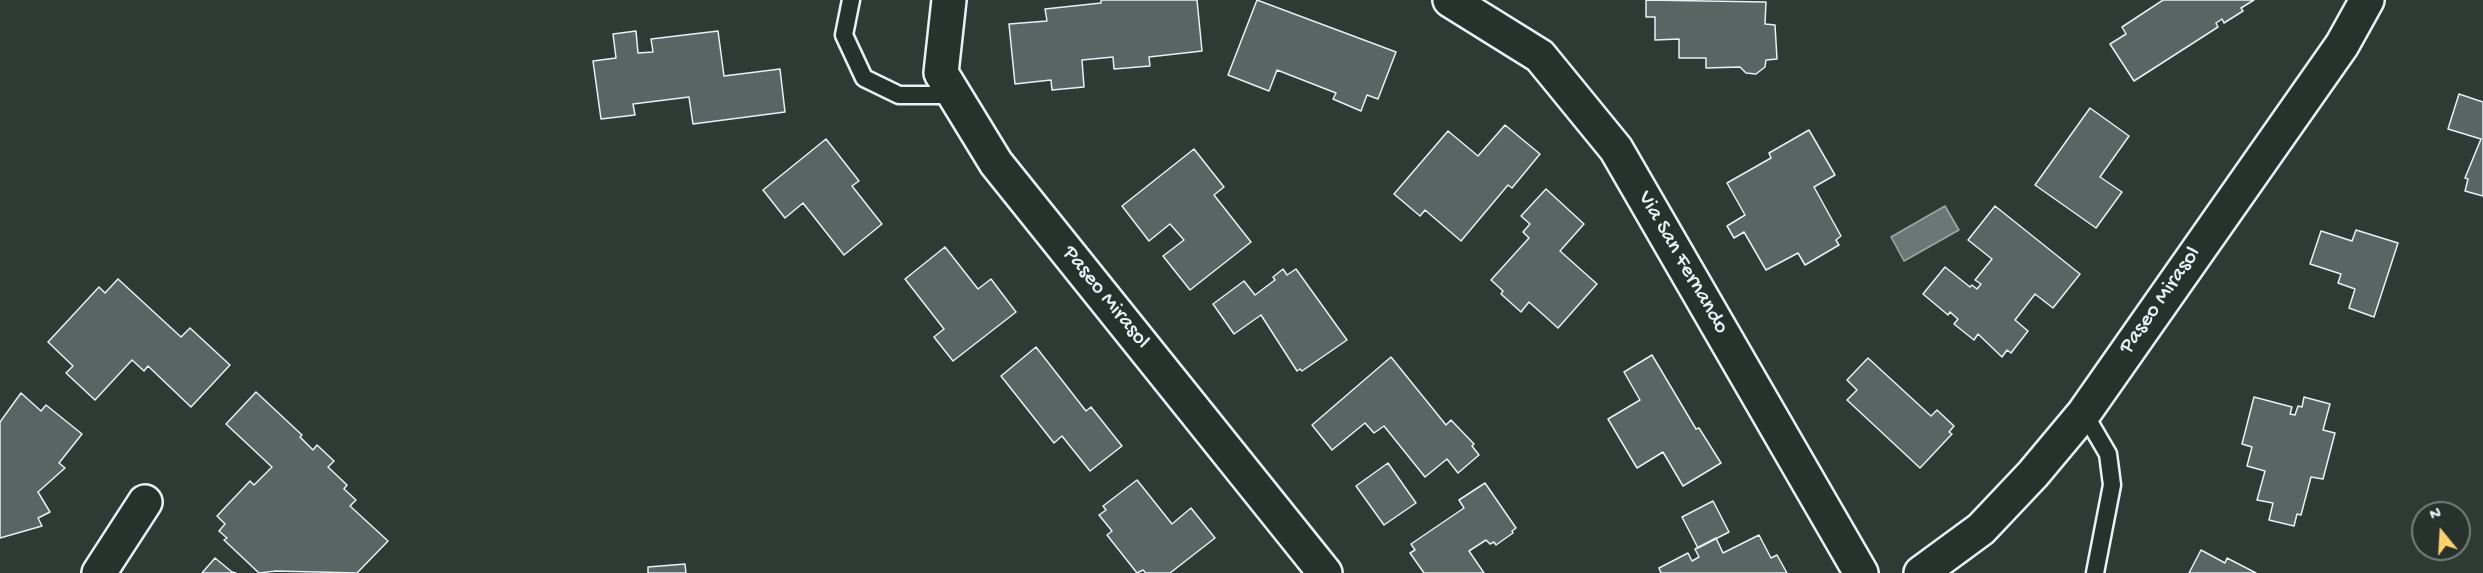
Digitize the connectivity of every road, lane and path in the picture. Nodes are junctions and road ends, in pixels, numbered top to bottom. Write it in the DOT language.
graph roads {
  1 [pos="850,0"];
  2 [pos="949,0"];
  3 [pos="1450,0"];
  4 [pos="2367,0"];
  5 [pos="955,95"];
  6 [pos="2084,413"];
  7 [pos="145,502"];
  8 [pos="99,573"];
  9 [pos="1325,573"];
  10 [pos="1861,573"];
  11 [pos="1921,573"];
  12 [pos="2095,573"];
  1 -- 5 [label="lane"];
  2 -- 5 [label="street, Paseo Mirasol"];
  3 -- 10 [label="street, Via San Fernando"];
  4 -- 6 [label="street, Paseo Mirasol"];
  5 -- 9 [label="street, Paseo Mirasol"];
  6 -- 11 [label="street, Paseo Mirasol"];
  6 -- 12 [label="lane"];
  7 -- 8 [label="street"];
}
